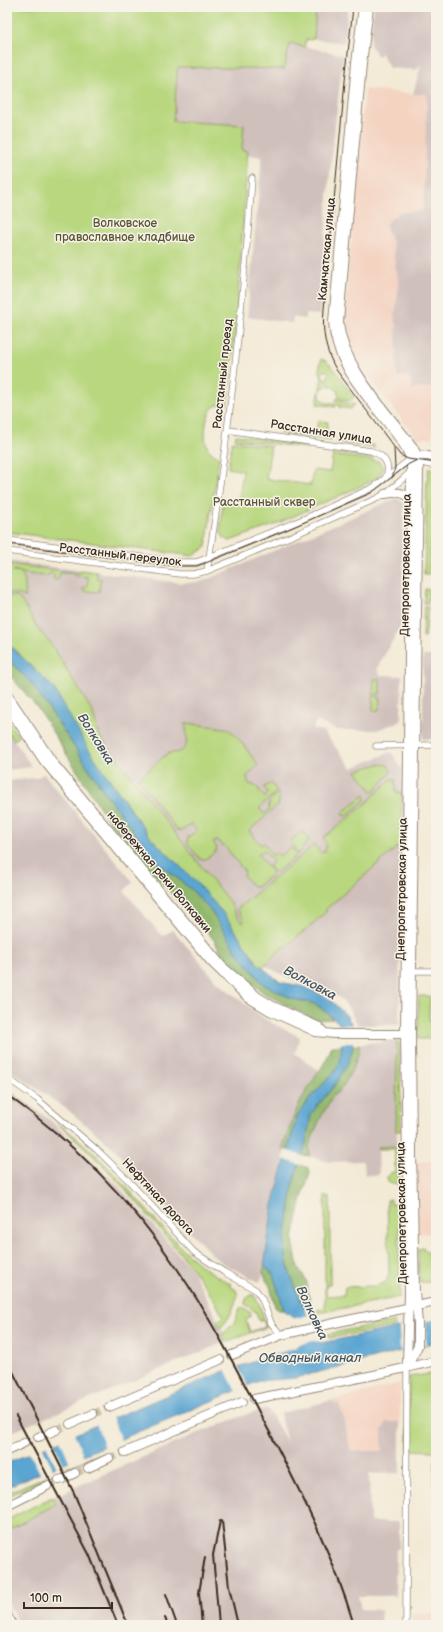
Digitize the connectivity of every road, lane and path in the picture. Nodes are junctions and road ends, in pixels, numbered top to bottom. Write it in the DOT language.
graph roads {
  1 [pos="363,7"];
  2 [pos="369,7"];
  3 [pos="252,178"];
  4 [pos="228,430"];
  5 [pos="436,458"];
  6 [pos="415,459"];
  7 [pos="436,466"];
  8 [pos="412,471"];
  9 [pos="383,481"];
  10 [pos="385,494"];
  11 [pos="412,500"];
  12 [pos="7,540"];
  13 [pos="7,551"];
  14 [pos="209,557"];
  15 [pos="207,571"];
  16 [pos="7,694"];
  17 [pos="7,706"];
  18 [pos="412,745"];
  19 [pos="376,746"];
  20 [pos="436,746"];
  21 [pos="409,971"];
  22 [pos="436,971"];
  23 [pos="324,1032"];
  24 [pos="408,1034"];
  25 [pos="7,1078"];
  26 [pos="436,1302"];
  27 [pos="413,1307"];
  28 [pos="285,1334"];
  29 [pos="232,1355"];
  30 [pos="220,1360"];
  31 [pos="436,1361"];
  32 [pos="407,1368"];
  33 [pos="254,1399"];
  34 [pos="242,1402"];
  35 [pos="110,1407"];
  36 [pos="93,1414"];
  37 [pos="70,1424"];
  38 [pos="24,1443"];
  39 [pos="7,1451"];
  40 [pos="125,1452"];
  41 [pos="110,1458"];
  42 [pos="88,1468"];
  43 [pos="47,1486"];
  44 [pos="7,1506"];
  45 [pos="7,1612"];
  46 [pos="14,1625"];
  47 [pos="406,1625"];
  1 -- 6 [label="main road, Камчатская улица"];
  2 -- 6 [label="main road, Камчатская улица"];
  3 -- 4 [label="street, Расстанный проезд"];
  4 -- 9 [label="street, Расстанная улица"];
  4 -- 14 [label="street, Расстанный проезд"];
  5 -- 6 [label="main road"];
  6 -- 7 [label="street"];
  6 -- 8 [label="main road, Камчатская улица"];
  6 -- 9 [label="street, Расстанный переулок"];
  6 -- 18 [label="main road, Днепропетровская улица"];
  8 -- 10 [label="street, Расстанный переулок"];
  8 -- 11 [label="main road, Днепропетровская улица"];
  9 -- 14 [label="street, Расстанный переулок"];
  10 -- 11 [label="main road"];
  10 -- 15 [label="street, Расстанный переулок"];
  11 -- 18 [label="main road, Днепропетровская улица"];
  12 -- 14 [label="street, Расстанный переулок"];
  13 -- 15 [label="street, Расстанный переулок"];
  14 -- 15 [label="street, Расстанный проезд"];
  16 -- 23 [label="main road, набережная реки Волковки"];
  17 -- 23 [label="main road, набережная реки Волковки"];
  18 -- 19 [label="street"];
  18 -- 20 [label="street"];
  18 -- 21 [label="main road, Днепропетровская улица"];
  21 -- 22 [label="street"];
  21 -- 24 [label="main road, Днепропетровская улица"];
  23 -- 24 [label="main road, набережная реки Волковки"];
  24 -- 27 [label="main road, Днепропетровская улица"];
  25 -- 28 [label="street, Нефтяная дорога"];
  26 -- 27 [label="main road"];
  27 -- 28 [label="main road"];
  27 -- 32 [label="main road, Днепропетровская улица"];
  27 -- 32 [label="main road, Днепропетровская улица"];
  28 -- 29 [label="main road"];
  30 -- 35 [label="main road"];
  31 -- 32 [label="main road"];
  32 -- 33 [label="main road"];
  32 -- 47 [label="street"];
  34 -- 40 [label="main road"];
  36 -- 37 [label="main road"];
  38 -- 39 [label="main road"];
  41 -- 42 [label="main road"];
  43 -- 44 [label="main road"];
  45 -- 46 [label="street"];
}
